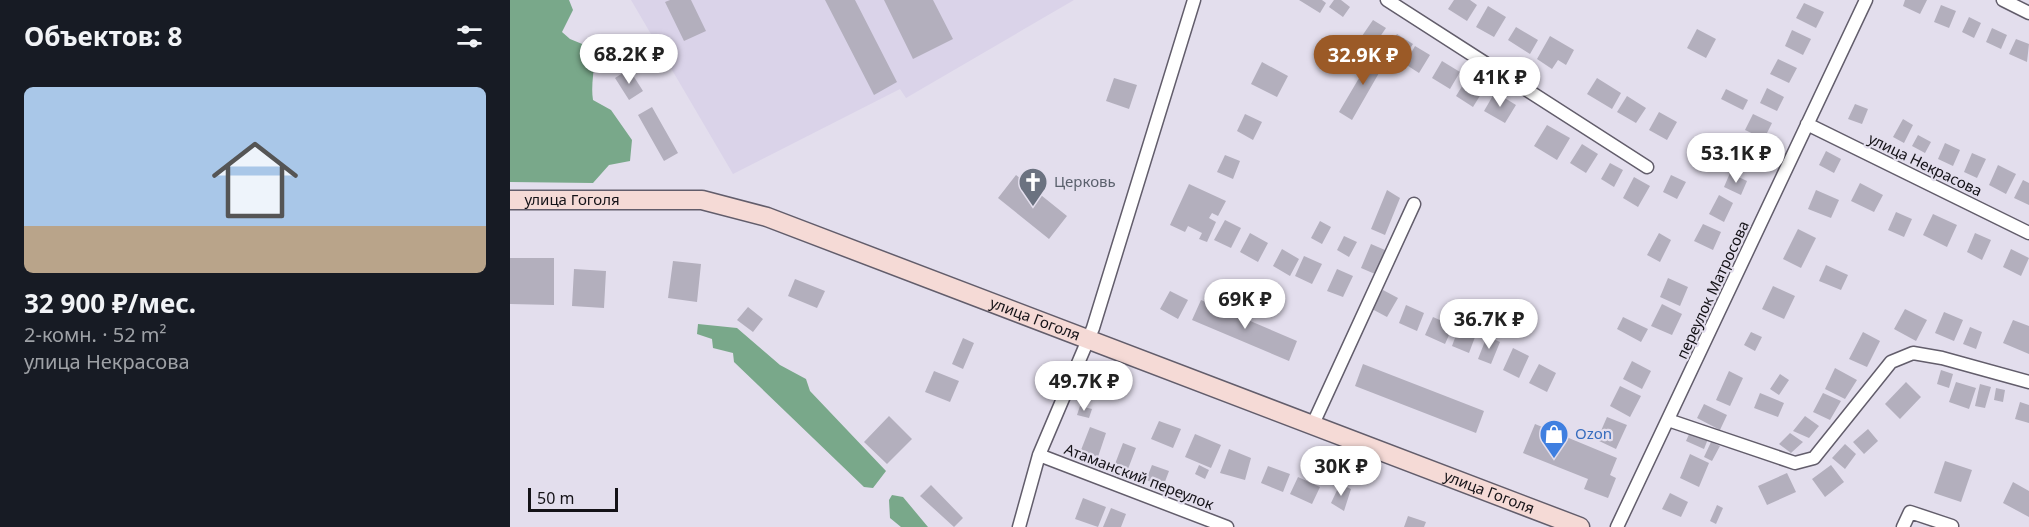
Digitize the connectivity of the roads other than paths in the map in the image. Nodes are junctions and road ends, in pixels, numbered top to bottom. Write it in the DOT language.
graph roads {
  1 [pos="1194,0"];
  2 [pos="1387,0"];
  3 [pos="1866,0"];
  4 [pos="2003,0"];
  5 [pos="2029,12"];
  6 [pos="1807,124"];
  7 [pos="1647,167"];
  8 [pos="510,200"];
  9 [pos="1414,204"];
  10 [pos="2029,233"];
  11 [pos="1089,338"];
  12 [pos="2029,382"];
  13 [pos="1668,420"];
  14 [pos="1314,424"];
  15 [pos="1039,455"];
  16 [pos="1952,526"];
  17 [pos="1019,527"];
  18 [pos="1227,527"];
  19 [pos="1580,527"];
  20 [pos="1617,527"];
  21 [pos="1903,527"];
  1 -- 11 [label="street"];
  2 -- 7 [label="street"];
  3 -- 6 [label="street, переулок Матросова"];
  4 -- 5 [label="street"];
  6 -- 10 [label="street, улица Некрасова"];
  6 -- 13 [label="street, переулок Матросова"];
  8 -- 11 [label="main road, улица Гоголя"];
  9 -- 14 [label="street"];
  11 -- 14 [label="main road, улица Гоголя"];
  11 -- 15 [label="street"];
  12 -- 13 [label="street"];
  13 -- 20 [label="street, переулок Матросова"];
  14 -- 19 [label="main road, улица Гоголя"];
  15 -- 17 [label="street"];
  15 -- 18 [label="street, Атаманский переулок"];
  16 -- 21 [label="street"];
}
